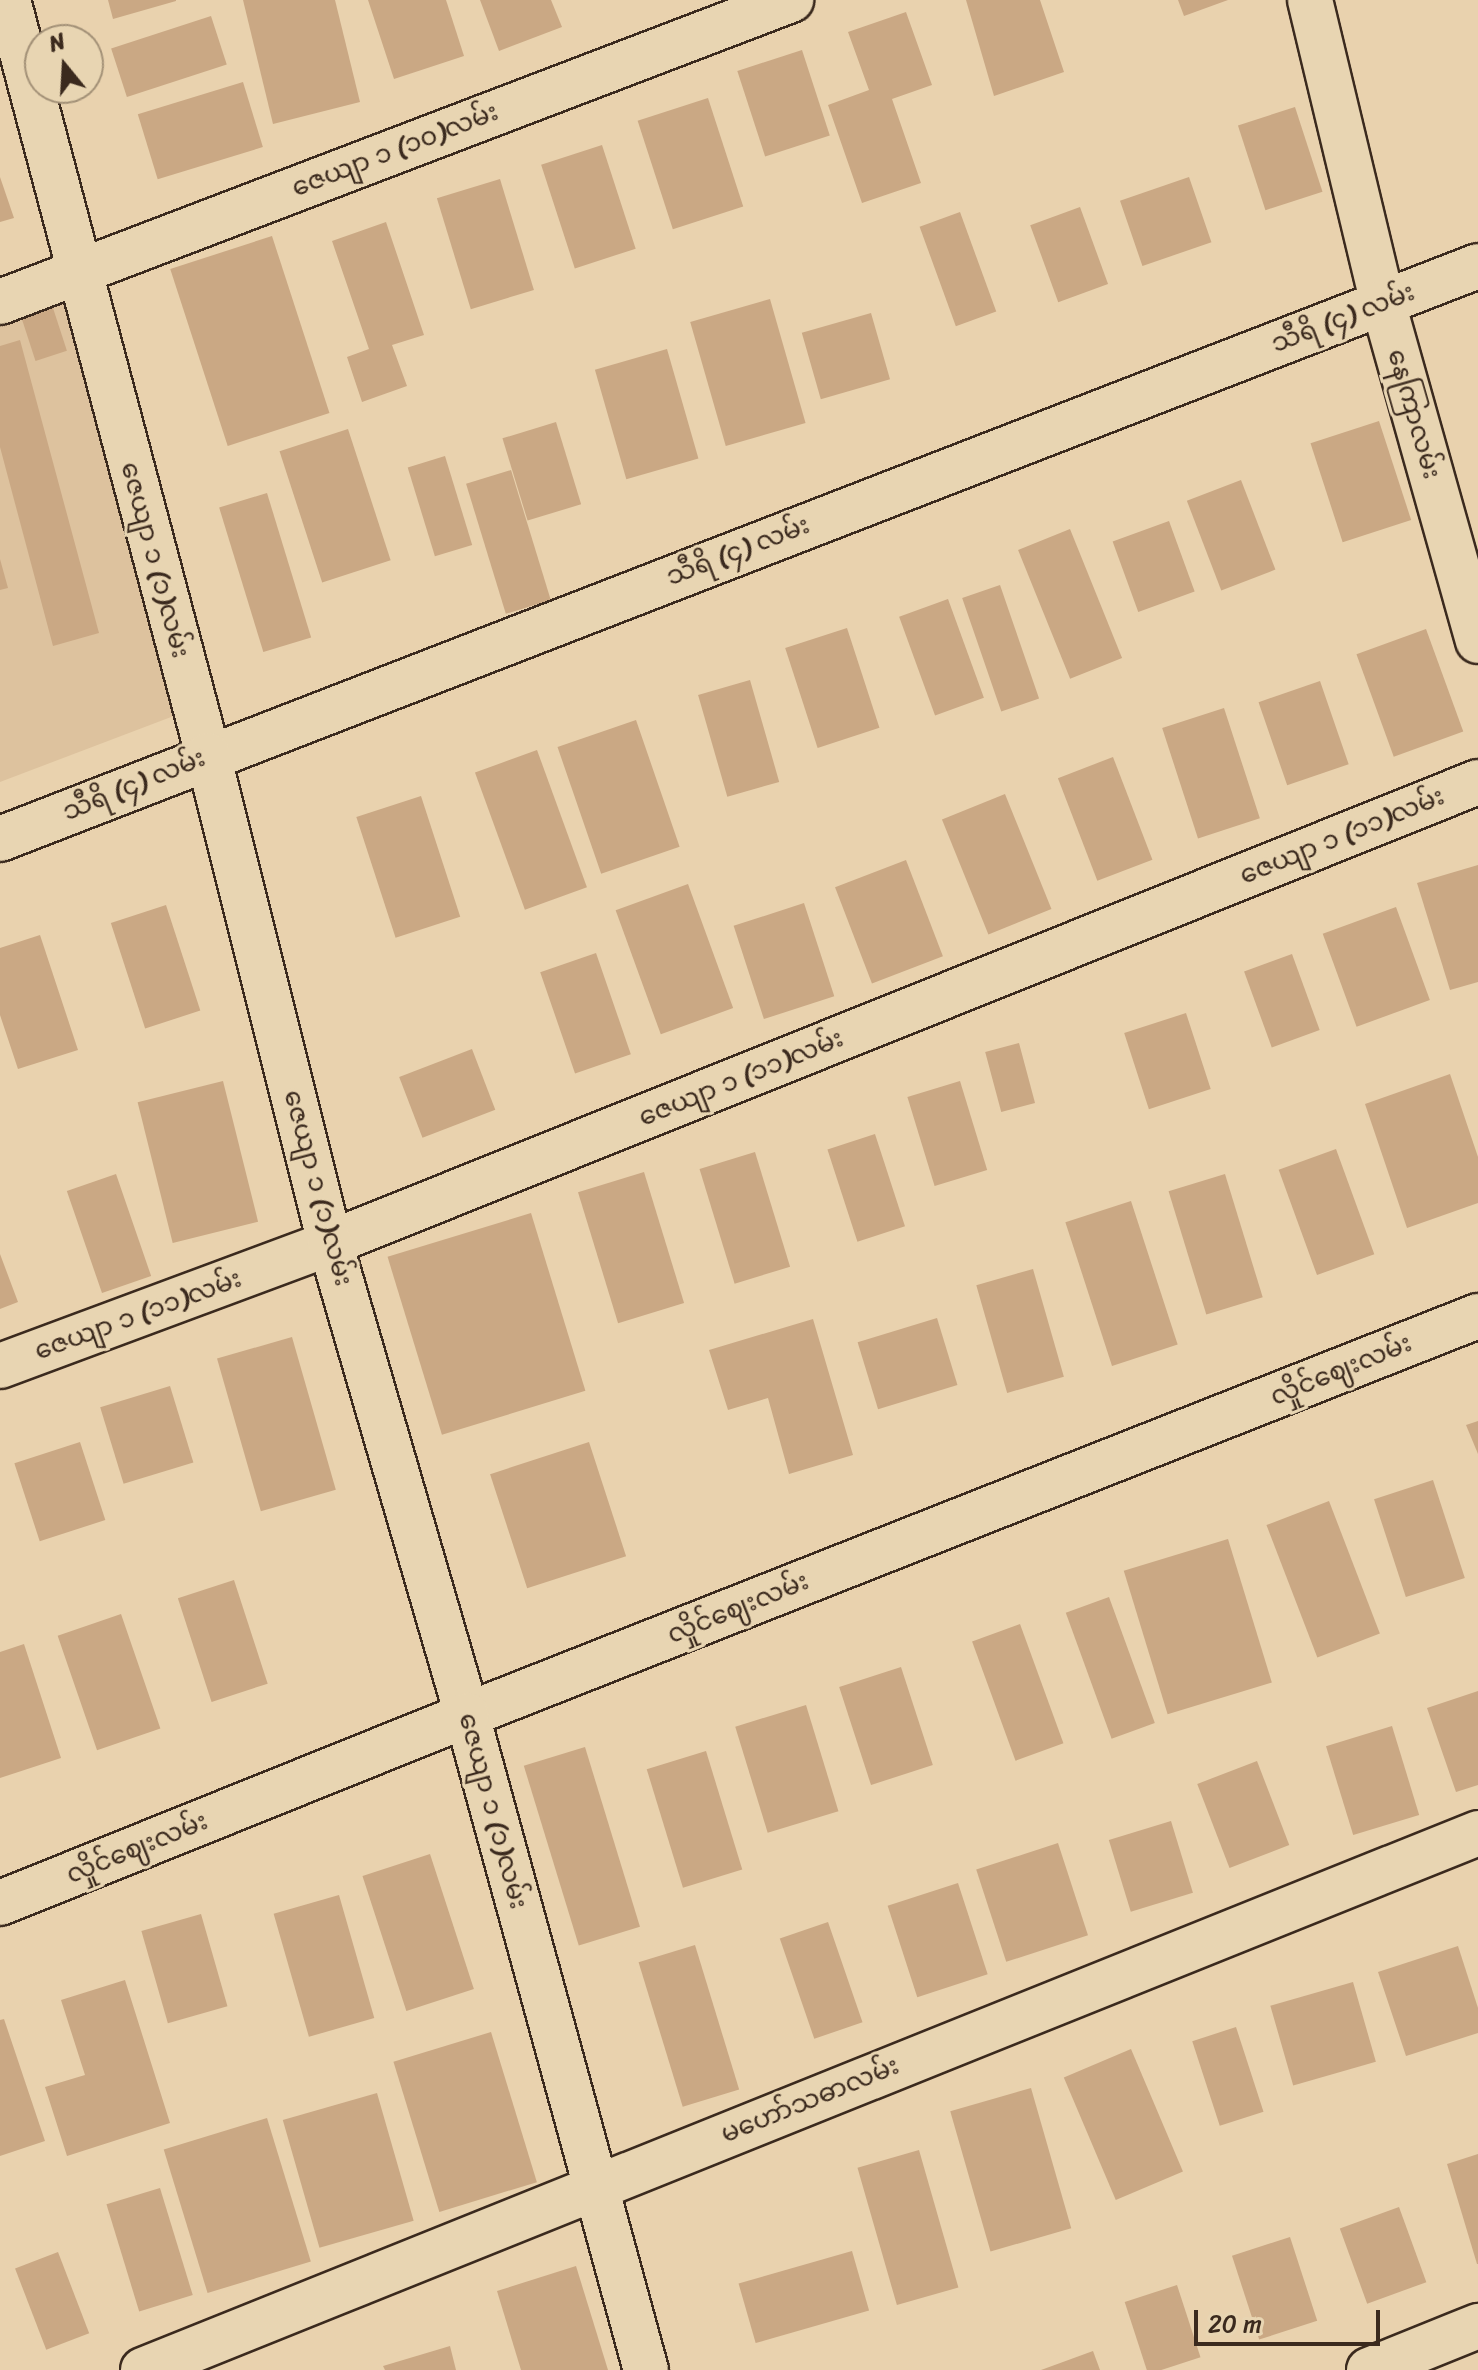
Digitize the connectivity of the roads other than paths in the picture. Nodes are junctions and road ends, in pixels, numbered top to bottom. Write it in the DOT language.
graph roads {
  1 [pos="8,0"];
  2 [pos="791,0"];
  3 [pos="1310,0"];
  4 [pos="1478,266"];
  5 [pos="76,271"];
  6 [pos="0,302"];
  7 [pos="1383,303"];
  8 [pos="1478,641"];
  9 [pos="208,755"];
  10 [pos="1478,782"];
  11 [pos="0,839"];
  12 [pos="330,1243"];
  13 [pos="1478,1316"];
  14 [pos="0,1366"];
  15 [pos="467,1715"];
  16 [pos="1478,1833"];
  17 [pos="0,1903"];
  18 [pos="597,2185"];
  19 [pos="1478,2326"];
  20 [pos="143,2370"];
  21 [pos="646,2370"];
  22 [pos="1369,2370"];
  1 -- 5 [label="street, ဇေယျာ ၁ (၁)လမ်း"];
  2 -- 5 [label="street, ဇေယျာ ၁ (၁၀)လမ်း"];
  3 -- 7 [label="street, နေကြာလမ်း"];
  4 -- 7 [label="street, သီရိ (၄) လမ်း"];
  5 -- 6 [label="street, ဇေယျာ ၁ (၁၀)လမ်း"];
  5 -- 9 [label="street, ဇေယျာ ၁ (၁)လမ်း"];
  7 -- 8 [label="street, နေကြာလမ်း"];
  7 -- 9 [label="street, သီရိ (၄) လမ်း"];
  9 -- 11 [label="street, သီရိ (၄) လမ်း"];
  9 -- 12 [label="street, ဇေယျာ ၁ (၁)လမ်း"];
  10 -- 12 [label="street, ဇေယျာ ၁ (၁၁)လမ်း"];
  12 -- 14 [label="street, ဇေယျာ ၁ (၁၁)လမ်း"];
  12 -- 15 [label="street, ဇေယျာ ၁ (၁)လမ်း"];
  13 -- 15 [label="street, လှိုင်ဈေးလမ်း"];
  15 -- 17 [label="street, လှိုင်ဈေးလမ်း"];
  15 -- 18 [label="street, ဇေယျာ ၁ (၁)လမ်း"];
  16 -- 18 [label="street, မဟော်သဓာလမ်း"];
  18 -- 20 [label="street, မဟော်သဓာလမ်း"];
  18 -- 21 [label="street, ဇေယျာ ၁ (၁)လမ်း"];
  19 -- 22 [label="street"];
}
